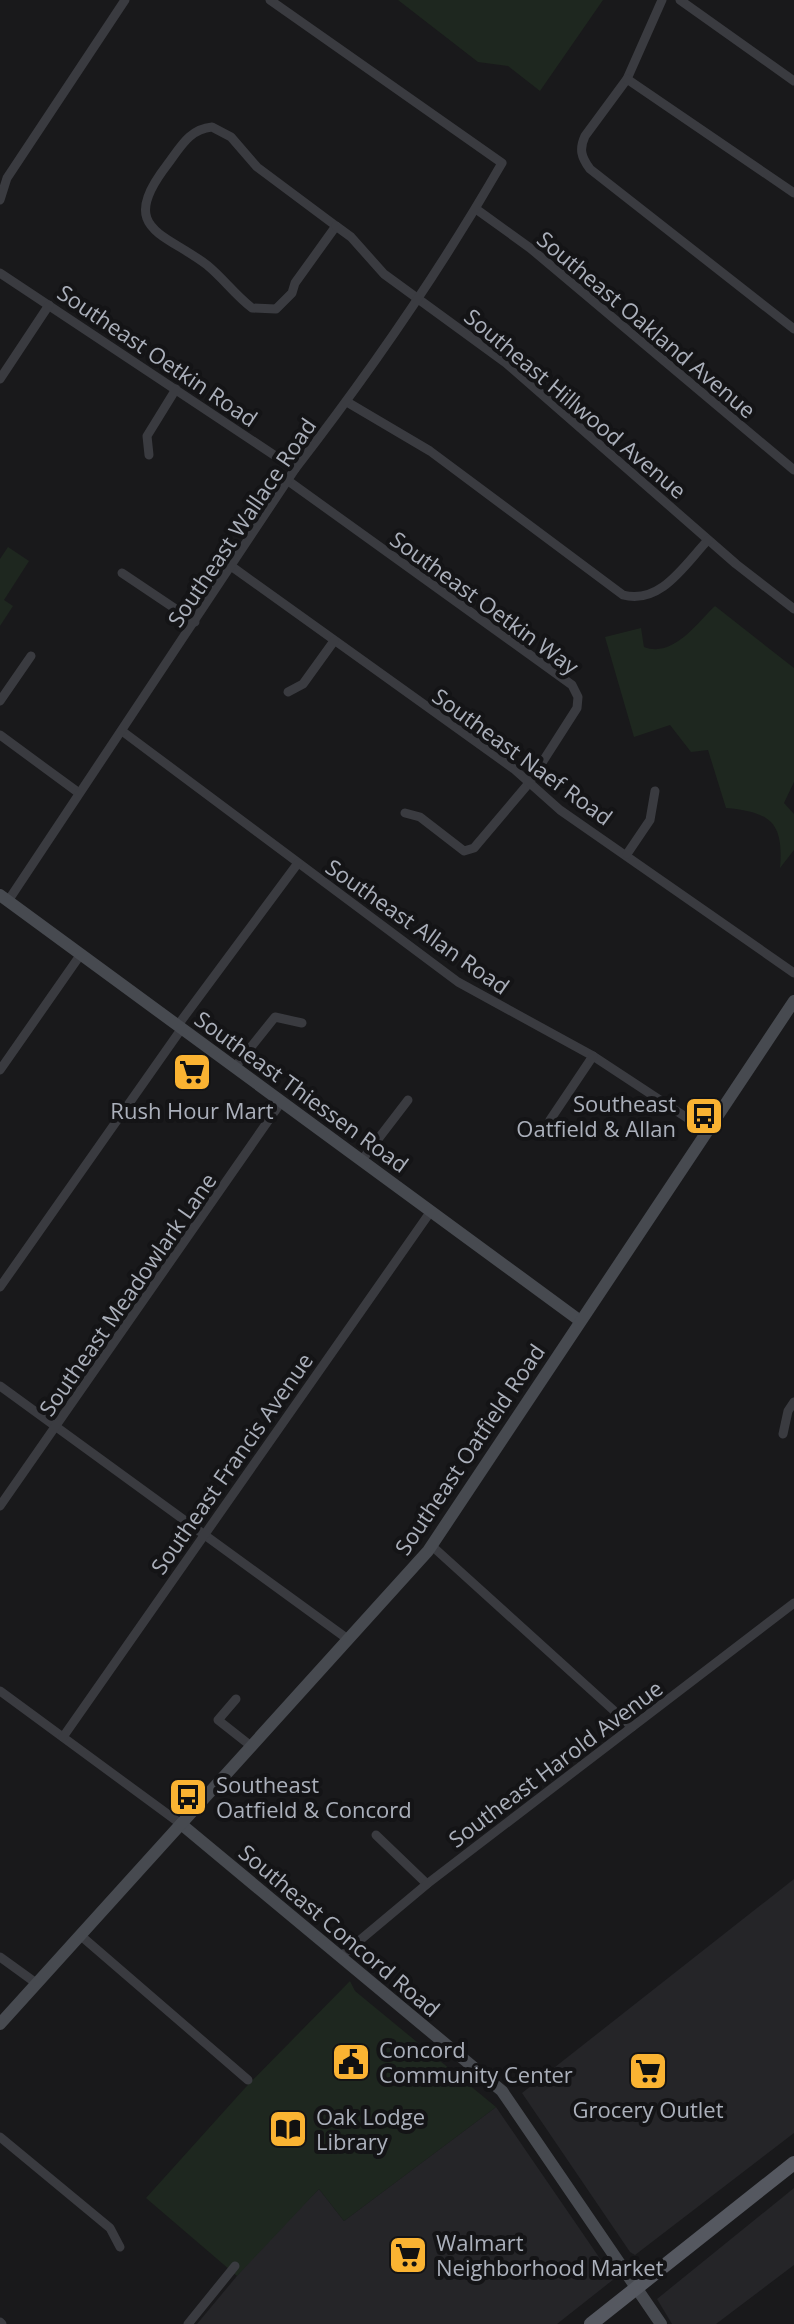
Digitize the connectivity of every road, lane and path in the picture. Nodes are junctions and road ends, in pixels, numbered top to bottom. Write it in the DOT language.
graph roads {
  1 [pos="125,0"];
  2 [pos="270,0"];
  3 [pos="662,0"];
  4 [pos="680,0"];
  5 [pos="627,79"];
  6 [pos="794,81"];
  7 [pos="794,193"];
  8 [pos="0,200"];
  9 [pos="476,209"];
  10 [pos="336,226"];
  11 [pos="0,273"];
  12 [pos="417,297"];
  13 [pos="49,305"];
  14 [pos="794,329"];
  15 [pos="0,379"];
  16 [pos="176,389"];
  17 [pos="347,402"];
  18 [pos="149,455"];
  19 [pos="295,469"];
  20 [pos="794,470"];
  21 [pos="287,480"];
  22 [pos="708,540"];
  23 [pos="231,566"];
  24 [pos="122,573"];
  25 [pos="794,609"];
  26 [pos="195,622"];
  27 [pos="334,641"];
  28 [pos="31,656"];
  29 [pos="288,692"];
  30 [pos="0,701"];
  31 [pos="122,731"];
  32 [pos="0,735"];
  33 [pos="529,783"];
  34 [pos="655,791"];
  35 [pos="79,793"];
  36 [pos="405,813"];
  37 [pos="627,854"];
  38 [pos="298,863"];
  39 [pos="4,898"];
  40 [pos="81,954"];
  41 [pos="794,973"];
  42 [pos="794,1001"];
  43 [pos="302,1023"];
  44 [pos="180,1026"];
  45 [pos="593,1056"];
  46 [pos="235,1067"];
  47 [pos="0,1070"];
  48 [pos="408,1100"];
  49 [pos="282,1101"];
  50 [pos="550,1120"];
  51 [pos="707,1131"];
  52 [pos="362,1160"];
  53 [pos="431,1211"];
  54 [pos="0,1287"];
  55 [pos="579,1320"];
  56 [pos="0,1386"];
  57 [pos="794,1402"];
  58 [pos="57,1426"];
  59 [pos="783,1434"];
  60 [pos="0,1506"];
  61 [pos="204,1533"];
  62 [pos="432,1546"];
  63 [pos="794,1603"];
  64 [pos="349,1640"];
  65 [pos="0,1691"];
  66 [pos="236,1699"];
  67 [pos="632,1727"];
  68 [pos="63,1737"];
  69 [pos="251,1746"];
  70 [pos="181,1824"];
  71 [pos="376,1835"];
  72 [pos="427,1884"];
  73 [pos="80,1935"];
  74 [pos="341,1956"];
  75 [pos="0,1957"];
  76 [pos="36,1983"];
  77 [pos="0,2024"];
  78 [pos="248,2080"];
  79 [pos="0,2137"];
  80 [pos="794,2163"];
  81 [pos="120,2247"];
  82 [pos="235,2266"];
  83 [pos="637,2287"];
  84 [pos="188,2324"];
  85 [pos="591,2324"];
  86 [pos="661,2324"];
  1 -- 8 [label="street"];
  2 -- 9 [label="street, Southeast Wallace Road"];
  3 -- 5 [label="street"];
  4 -- 6 [label="street"];
  5 -- 7 [label="street"];
  5 -- 14 [label="street"];
  9 -- 12 [label="street, Southeast Wallace Road"];
  9 -- 20 [label="street, Southeast Oakland Avenue"];
  10 -- 10 [label="street, Southeast Hillwood Avenue"];
  10 -- 12 [label="street, Southeast Hillwood Avenue"];
  11 -- 13 [label="street, Southeast Oetkin Road"];
  12 -- 17 [label="street, Southeast Wallace Road"];
  12 -- 22 [label="street, Southeast Hillwood Avenue"];
  13 -- 15 [label="street"];
  13 -- 16 [label="street, Southeast Oetkin Road"];
  16 -- 18 [label="street"];
  16 -- 19 [label="street, Southeast Oetkin Road"];
  17 -- 19 [label="street, Southeast Wallace Road"];
  17 -- 22 [label="street"];
  19 -- 21 [label="street, Southeast Wallace Road"];
  21 -- 23 [label="street, Southeast Wallace Road"];
  21 -- 33 [label="street, Southeast Oetkin Way"];
  22 -- 25 [label="street, Southeast Hillwood Avenue"];
  23 -- 26 [label="street, Southeast Wallace Road"];
  23 -- 27 [label="street, Southeast Naef Road"];
  24 -- 26 [label="street"];
  26 -- 31 [label="street, Southeast Wallace Road"];
  27 -- 29 [label="street"];
  27 -- 33 [label="street, Southeast Naef Road"];
  28 -- 30 [label="street"];
  31 -- 35 [label="street, Southeast Wallace Road"];
  31 -- 38 [label="street, Southeast Allan Road"];
  32 -- 35 [label="street"];
  33 -- 36 [label="street, Southeast Oetkin Way"];
  33 -- 37 [label="street, Southeast Naef Road"];
  34 -- 37 [label="street"];
  35 -- 39 [label="street, Southeast Wallace Road"];
  37 -- 41 [label="street, Southeast Naef Road"];
  38 -- 44 [label="street"];
  38 -- 45 [label="street, Southeast Allan Road"];
  39 -- 40 [label="main road, Southeast Thiessen Road"];
  40 -- 44 [label="main road, Southeast Thiessen Road"];
  40 -- 47 [label="street"];
  42 -- 51 [label="main road, Southeast Oatfield Road"];
  43 -- 46 [label="street"];
  44 -- 46 [label="main road, Southeast Thiessen Road"];
  44 -- 54 [label="street"];
  45 -- 50 [label="street"];
  45 -- 51 [label="street, Southeast Allan Road"];
  46 -- 49 [label="main road, Southeast Thiessen Road"];
  48 -- 52 [label="street"];
  49 -- 52 [label="main road, Southeast Thiessen Road"];
  49 -- 58 [label="street, Southeast Meadowlark Lane"];
  51 -- 55 [label="main road, Southeast Oatfield Road"];
  52 -- 53 [label="main road, Southeast Thiessen Road"];
  53 -- 55 [label="main road, Southeast Thiessen Road"];
  53 -- 61 [label="street, Southeast Francis Avenue"];
  55 -- 62 [label="main road, Southeast Oatfield Road"];
  56 -- 58 [label="street"];
  57 -- 59 [label="street"];
  58 -- 60 [label="street, Southeast Meadowlark Lane"];
  58 -- 61 [label="street"];
  61 -- 64 [label="street"];
  61 -- 68 [label="street, Southeast Francis Avenue"];
  62 -- 64 [label="main road, Southeast Oatfield Road"];
  62 -- 67 [label="street"];
  63 -- 67 [label="street, Southeast Harold Avenue"];
  64 -- 69 [label="main road, Southeast Oatfield Road"];
  65 -- 68 [label="street, Southeast Concord Road"];
  66 -- 69 [label="street"];
  67 -- 72 [label="street, Southeast Harold Avenue"];
  68 -- 70 [label="street, Southeast Concord Road"];
  69 -- 70 [label="main road, Southeast Oatfield Road"];
  70 -- 73 [label="main road, Southeast Oatfield Road"];
  70 -- 74 [label="main road, Southeast Concord Road"];
  71 -- 72 [label="street"];
  72 -- 74 [label="street, Southeast Harold Avenue"];
  73 -- 76 [label="main road, Southeast Oatfield Road"];
  73 -- 78 [label="street"];
  74 -- 83 [label="main road, Southeast Concord Road"];
  75 -- 76 [label="street"];
  76 -- 77 [label="main road, Southeast Oatfield Road"];
  79 -- 81 [label="street"];
  80 -- 83 [label="main road"];
  82 -- 84 [label="street"];
  83 -- 85 [label="main road"];
  83 -- 86 [label="main road, Southeast Concord Road"];
}
